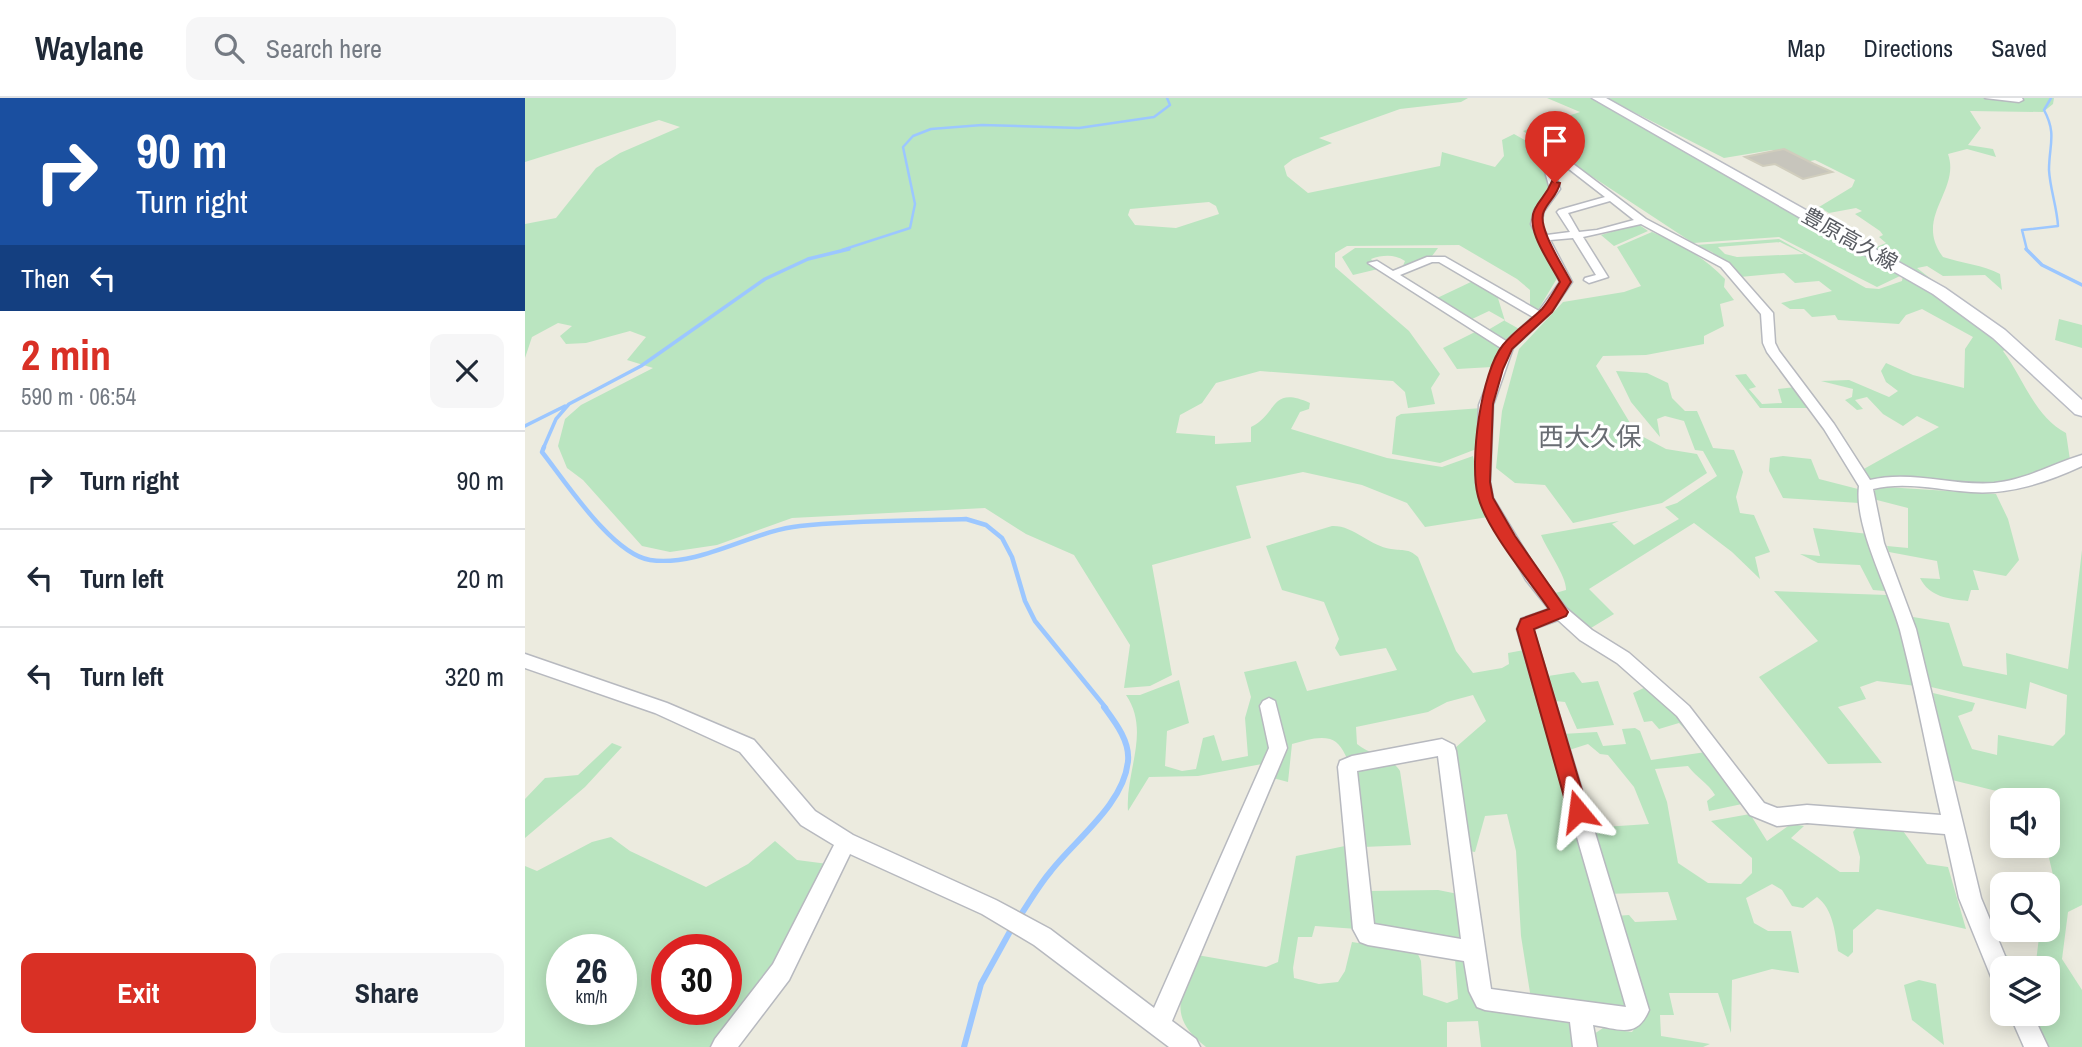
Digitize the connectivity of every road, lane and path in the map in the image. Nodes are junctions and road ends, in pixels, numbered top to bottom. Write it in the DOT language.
graph roads {
  1 [pos="1598,98"];
  2 [pos="1989,98"];
  3 [pos="2018,98"];
  4 [pos="1612,198"];
  5 [pos="1642,221"];
  6 [pos="1577,236"];
  7 [pos="1543,238"];
  8 [pos="1373,263"];
  9 [pos="1392,275"];
  10 [pos="1589,279"];
  11 [pos="1539,316"];
  12 [pos="1507,347"];
  13 [pos="2082,410"];
  14 [pos="2082,460"];
  15 [pos="1866,486"];
  16 [pos="1560,612"];
  17 [pos="525,661"];
  18 [pos="1269,706"];
  19 [pos="1952,825"];
  20 [pos="846,842"];
  21 [pos="1474,952"];
  22 [pos="1993,956"];
  23 [pos="1580,1013"];
  24 [pos="1159,1024"];
  25 [pos="2026,1026"];
  26 [pos="723,1047"];
  27 [pos="1188,1047"];
  28 [pos="1585,1047"];
  29 [pos="2036,1047"];
  1 -- 13 [label="main road, 豊原高久線"];
  2 -- 3 [label="street"];
  4 -- 5 [label="street"];
  4 -- 6 [label="street"];
  4 -- 7 [label="street"];
  5 -- 6 [label="street"];
  5 -- 15 [label="street"];
  6 -- 7 [label="street"];
  6 -- 10 [label="street"];
  7 -- 11 [label="street"];
  8 -- 9 [label="street"];
  9 -- 11 [label="street"];
  9 -- 12 [label="street"];
  11 -- 12 [label="street"];
  12 -- 16 [label="street"];
  14 -- 15 [label="street"];
  15 -- 19 [label="street"];
  16 -- 19 [label="street"];
  16 -- 23 [label="street"];
  17 -- 20 [label="street"];
  18 -- 24 [label="street"];
  19 -- 22 [label="street"];
  20 -- 24 [label="street"];
  20 -- 26 [label="street"];
  21 -- 21 [label="street"];
  21 -- 23 [label="street"];
  23 -- 28 [label="street"];
  24 -- 27 [label="street"];
  25 -- 29 [label="street"];
}
